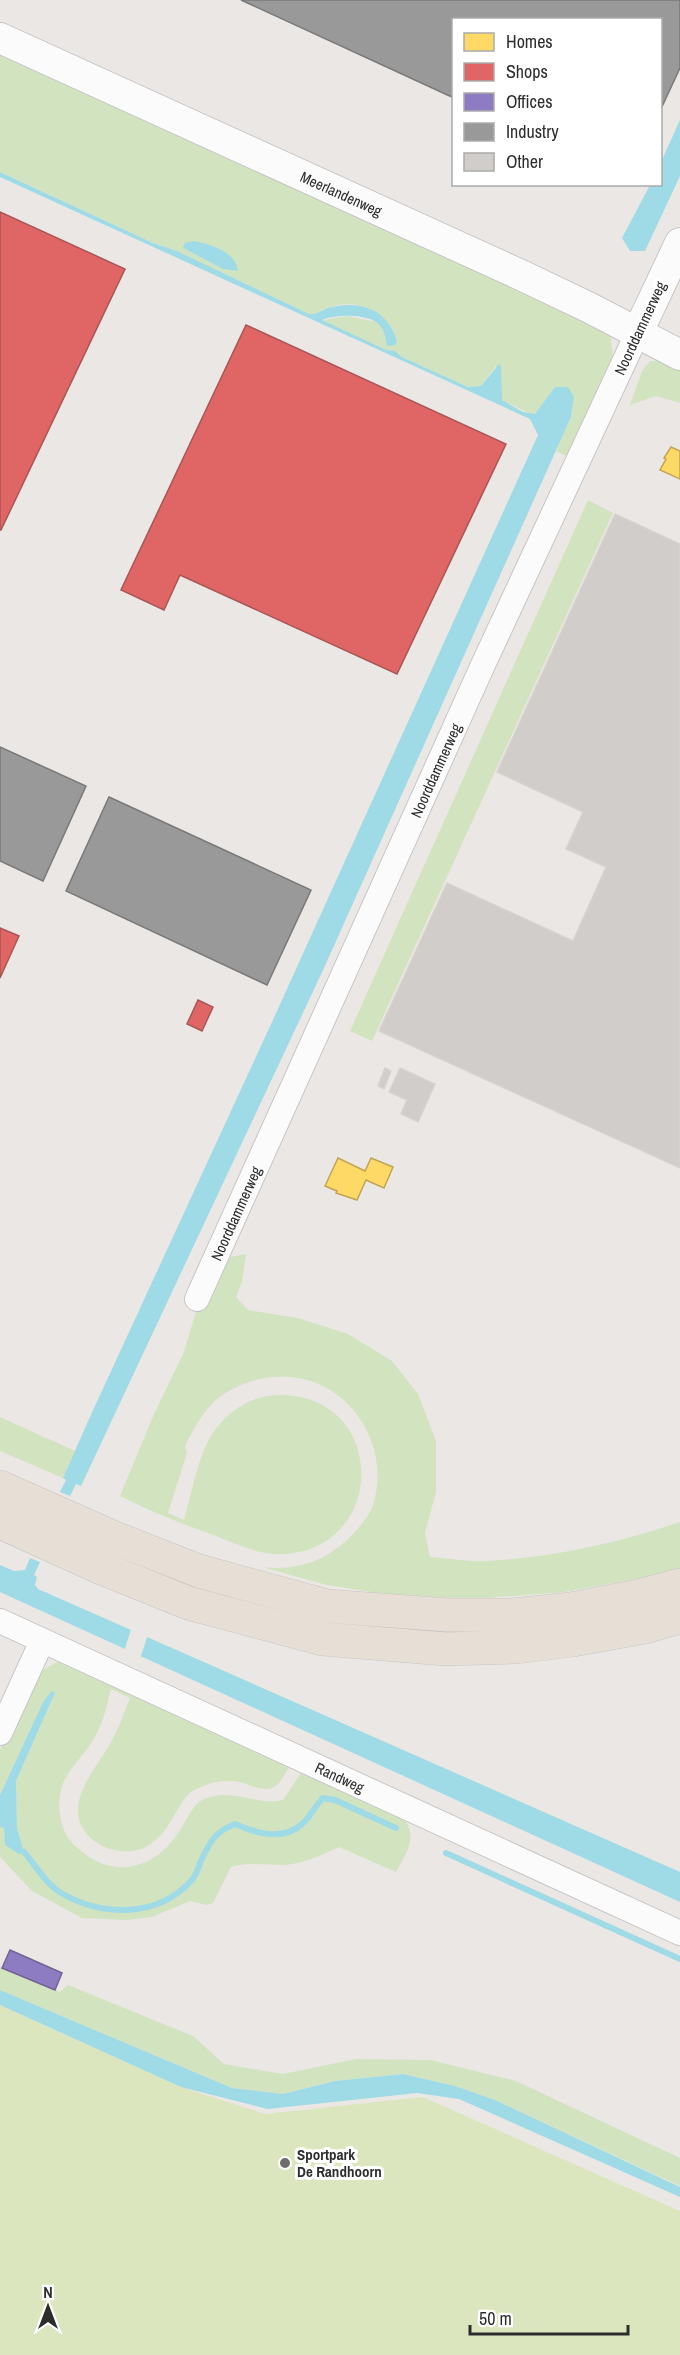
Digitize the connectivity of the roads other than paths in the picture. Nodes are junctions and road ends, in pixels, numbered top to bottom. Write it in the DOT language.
graph roads {
  1 [pos="0,38"];
  2 [pos="680,243"];
  3 [pos="637,334"];
  4 [pos="680,356"];
  5 [pos="197,1299"];
  6 [pos="0,1487"];
  7 [pos="0,1522"];
  8 [pos="680,1585"];
  9 [pos="680,1617"];
  10 [pos="0,1622"];
  11 [pos="42,1641"];
  12 [pos="0,1733"];
  13 [pos="680,1933"];
  1 -- 3 [label="street, Meerlandenweg"];
  2 -- 3 [label="street, Noorddammerweg"];
  3 -- 4 [label="street, Meerlandenweg"];
  3 -- 5 [label="street, Noorddammerweg"];
  6 -- 8 [label="highway"];
  7 -- 9 [label="highway"];
  10 -- 11 [label="street, Randweg"];
  11 -- 12 [label="street"];
  11 -- 13 [label="street, Randweg"];
}
